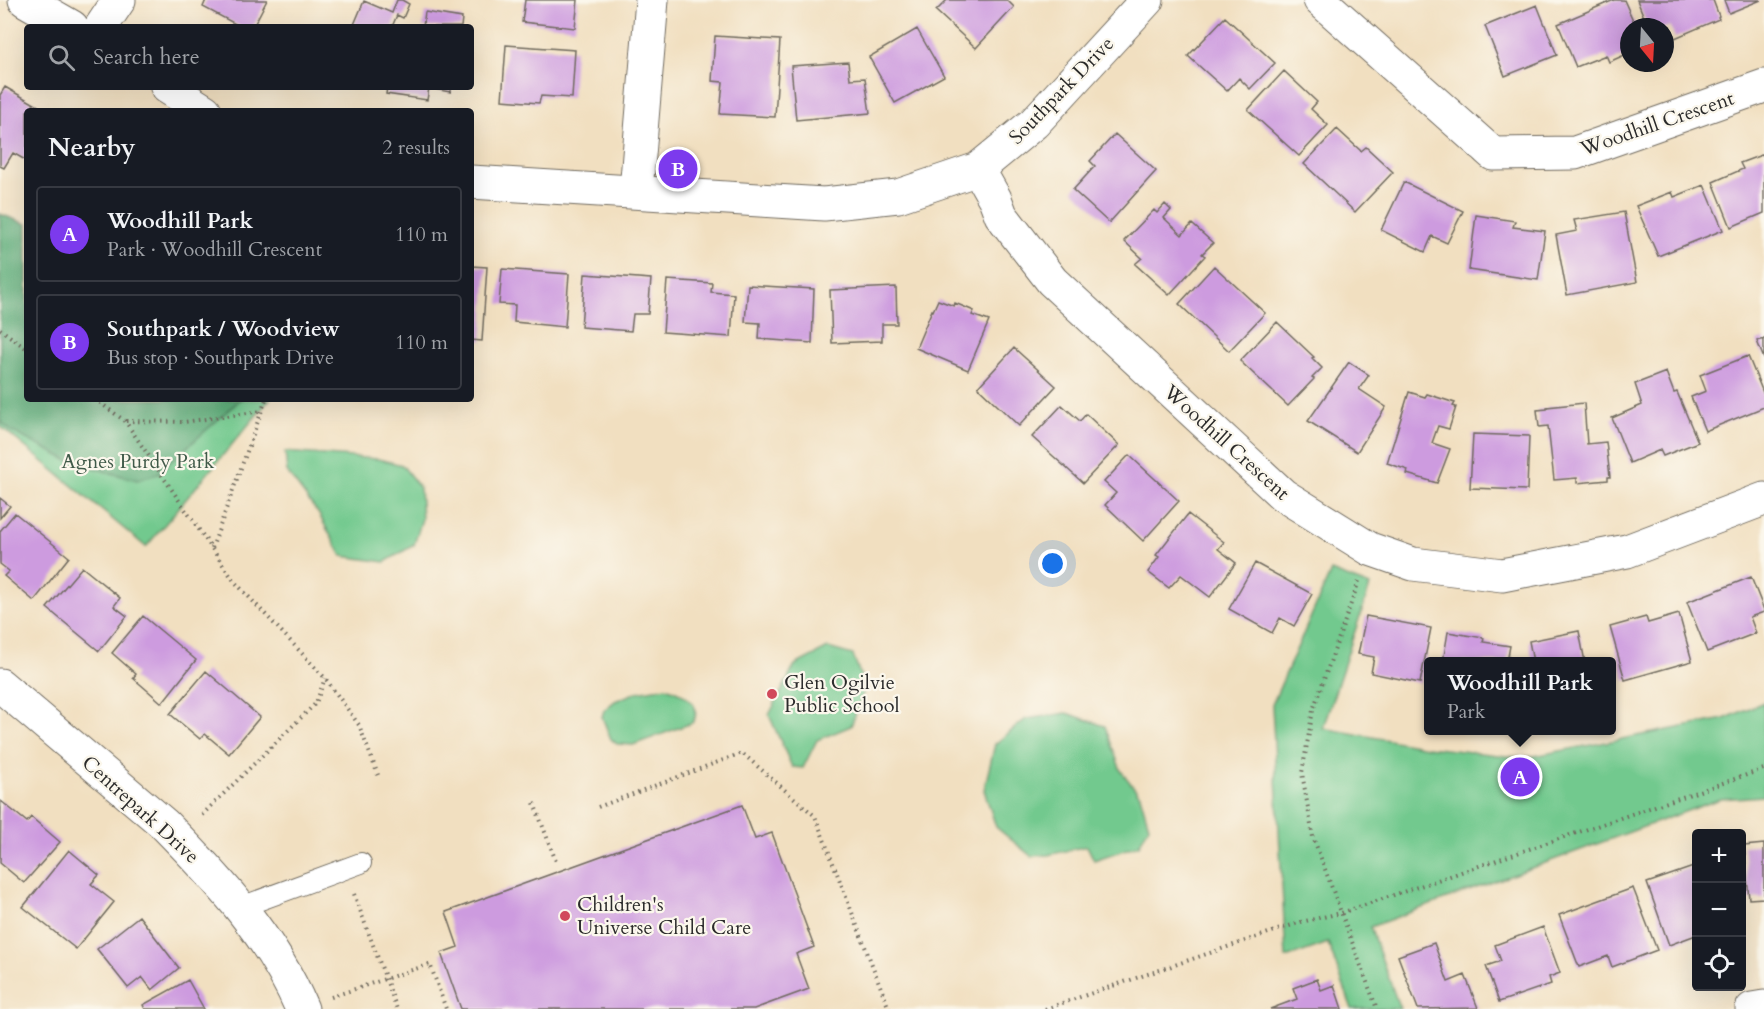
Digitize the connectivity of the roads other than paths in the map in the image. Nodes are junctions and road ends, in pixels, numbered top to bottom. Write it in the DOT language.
graph roads {
  1 [pos="25,0"];
  2 [pos="119,0"];
  3 [pos="652,0"];
  4 [pos="1147,0"];
  5 [pos="1320,0"];
  6 [pos="67,24"];
  7 [pos="103,24"];
  8 [pos="1764,86"];
  9 [pos="172,90"];
  10 [pos="199,108"];
  11 [pos="978,169"];
  12 [pos="474,182"];
  13 [pos="636,191"];
  14 [pos="1764,499"];
  15 [pos="0,685"];
  16 [pos="361,863"];
  17 [pos="241,907"];
  18 [pos="302,1007"];
  19 [pos="1764,1007"];
  20 [pos="1752,1009"];
  1 -- 6 [label="street"];
  2 -- 7 [label="street"];
  3 -- 13 [label="street"];
  4 -- 11 [label="street, Southpark Drive"];
  5 -- 8 [label="street, Woodhill Crescent"];
  9 -- 10 [label="street"];
  11 -- 13 [label="street, Southpark Drive"];
  11 -- 14 [label="street, Woodhill Crescent"];
  12 -- 13 [label="street, Southpark Drive"];
  15 -- 17 [label="street, Centrepark Drive"];
  16 -- 17 [label="lane"];
  17 -- 18 [label="street, Centrepark Drive"];
  19 -- 20 [label="street"];
}
